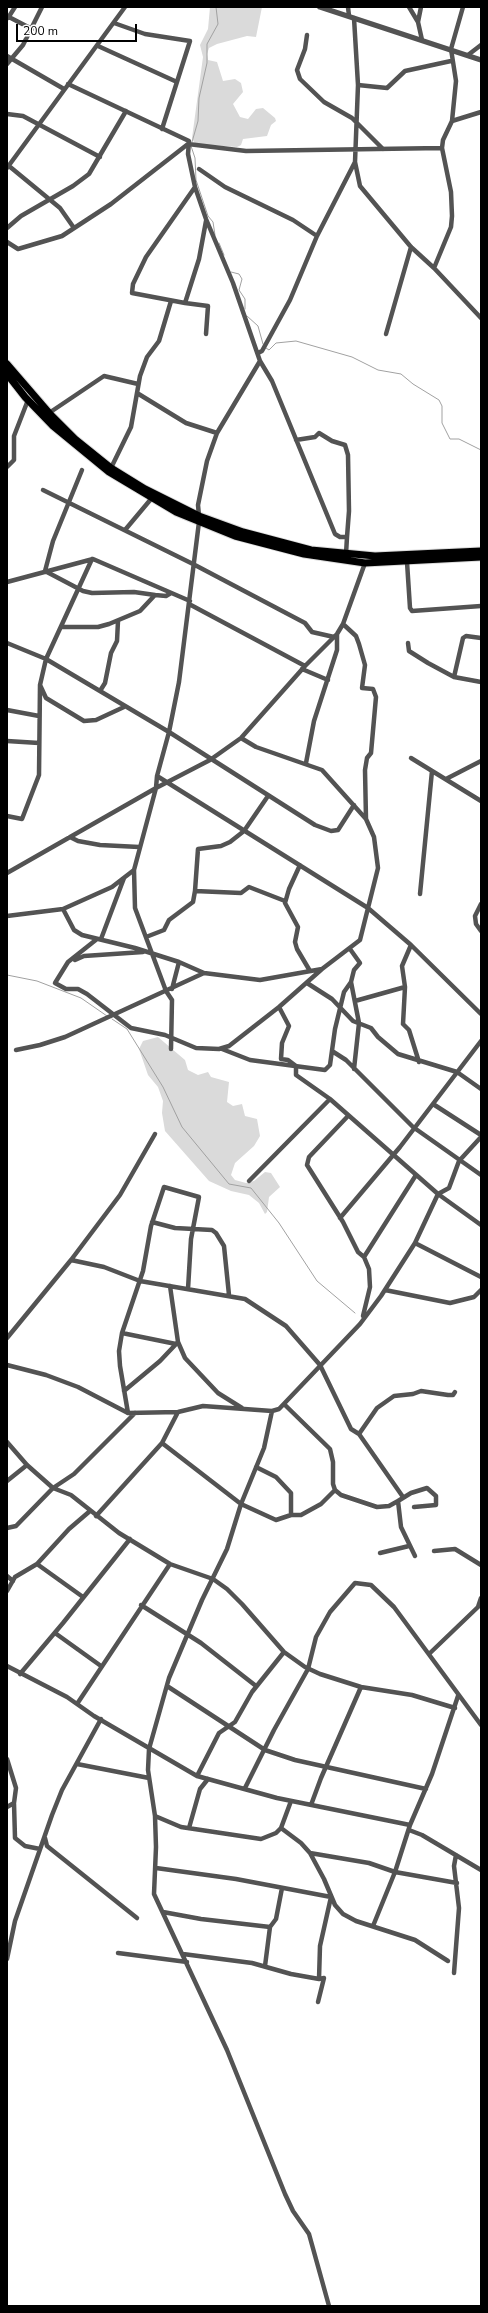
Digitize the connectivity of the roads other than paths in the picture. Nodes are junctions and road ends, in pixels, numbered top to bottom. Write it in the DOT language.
graph roads {
  1 [pos="15,7"];
  2 [pos="42,7"];
  3 [pos="125,7"];
  4 [pos="320,7"];
  5 [pos="348,7"];
  6 [pos="409,7"];
  7 [pos="421,7"];
  8 [pos="462,7"];
  9 [pos="351,17"];
  10 [pos="8,18"];
  11 [pos="418,22"];
  12 [pos="114,24"];
  13 [pos="32,29"];
  14 [pos="307,35"];
  15 [pos="422,40"];
  16 [pos="481,45"];
  17 [pos="98,46"];
  18 [pos="451,49"];
  19 [pos="468,55"];
  20 [pos="7,56"];
  21 [pos="12,59"];
  22 [pos="481,60"];
  23 [pos="451,61"];
  24 [pos="7,64"];
  25 [pos="176,82"];
  26 [pos="68,84"];
  27 [pos="358,85"];
  28 [pos="64,89"];
  29 [pos="126,111"];
  30 [pos="481,112"];
  31 [pos="7,114"];
  32 [pos="452,122"];
  33 [pos="38,123"];
  34 [pos="357,125"];
  35 [pos="162,129"];
  36 [pos="188,144"];
  37 [pos="442,148"];
  38 [pos="356,149"];
  39 [pos="383,149"];
  40 [pos="100,157"];
  41 [pos="355,162"];
  42 [pos="8,167"];
  43 [pos="199,169"];
  44 [pos="195,188"];
  45 [pos="49,200"];
  46 [pos="206,220"];
  47 [pos="7,228"];
  48 [pos="74,228"];
  49 [pos="317,236"];
  50 [pos="7,242"];
  51 [pos="411,247"];
  52 [pos="434,268"];
  53 [pos="171,301"];
  54 [pos="186,303"];
  55 [pos="481,318"];
  56 [pos="206,334"];
  57 [pos="386,334"];
  58 [pos="260,352"];
  59 [pos="260,361"];
  60 [pos="7,364"];
  61 [pos="8,378"];
  62 [pos="138,384"];
  63 [pos="137,393"];
  64 [pos="28,400"];
  65 [pos="49,413"];
  66 [pos="217,433"];
  67 [pos="296,440"];
  68 [pos="7,467"];
  69 [pos="111,468"];
  70 [pos="82,470"];
  71 [pos="43,490"];
  72 [pos="151,499"];
  73 [pos="68,502"];
  74 [pos="199,519"];
  75 [pos="125,530"];
  76 [pos="347,537"];
  77 [pos="481,551"];
  78 [pos="346,554"];
  79 [pos="481,557"];
  80 [pos="92,559"];
  81 [pos="407,562"];
  82 [pos="366,563"];
  83 [pos="193,564"];
  84 [pos="45,571"];
  85 [pos="7,582"];
  86 [pos="77,589"];
  87 [pos="171,593"];
  88 [pos="155,595"];
  89 [pos="189,602"];
  90 [pos="481,606"];
  91 [pos="118,621"];
  92 [pos="343,624"];
  93 [pos="61,627"];
  94 [pos="335,636"];
  95 [pos="481,638"];
  96 [pos="7,643"];
  97 [pos="408,643"];
  98 [pos="46,659"];
  99 [pos="303,667"];
  100 [pos="454,677"];
  101 [pos="328,680"];
  102 [pos="481,682"];
  103 [pos="40,685"];
  104 [pos="100,691"];
  105 [pos="44,696"];
  106 [pos="38,698"];
  107 [pos="124,707"];
  108 [pos="7,710"];
  109 [pos="38,716"];
  110 [pos="169,732"];
  111 [pos="241,738"];
  112 [pos="7,741"];
  113 [pos="39,743"];
  114 [pos="411,758"];
  115 [pos="210,760"];
  116 [pos="481,761"];
  117 [pos="306,763"];
  118 [pos="432,771"];
  119 [pos="157,776"];
  120 [pos="446,779"];
  121 [pos="167,783"];
  122 [pos="156,788"];
  123 [pos="268,796"];
  124 [pos="481,801"];
  125 [pos="354,805"];
  126 [pos="7,816"];
  127 [pos="366,819"];
  128 [pos="244,831"];
  129 [pos="70,837"];
  130 [pos="139,848"];
  131 [pos="300,866"];
  132 [pos="134,870"];
  133 [pos="7,873"];
  134 [pos="124,876"];
  135 [pos="195,891"];
  136 [pos="420,894"];
  137 [pos="285,901"];
  138 [pos="481,904"];
  139 [pos="63,908"];
  140 [pos="368,908"];
  141 [pos="7,916"];
  142 [pos="481,931"];
  143 [pos="146,937"];
  144 [pos="99,939"];
  145 [pos="411,945"];
  146 [pos="350,949"];
  147 [pos="148,953"];
  148 [pos="68,962"];
  149 [pos="178,962"];
  150 [pos="322,969"];
  151 [pos="310,971"];
  152 [pos="204,973"];
  153 [pos="350,982"];
  154 [pos="308,983"];
  155 [pos="405,987"];
  156 [pos="172,989"];
  157 [pos="166,992"];
  158 [pos="355,1001"];
  159 [pos="279,1007"];
  160 [pos="340,1009"];
  161 [pos="114,1014"];
  162 [pos="481,1014"];
  163 [pos="359,1023"];
  164 [pos="172,1038"];
  165 [pos="481,1041"];
  166 [pos="171,1049"];
  167 [pos="222,1049"];
  168 [pos="16,1050"];
  169 [pos="332,1052"];
  170 [pos="419,1062"];
  171 [pos="296,1066"];
  172 [pos="354,1069"];
  173 [pos="457,1072"];
  174 [pos="481,1089"];
  175 [pos="330,1099"];
  176 [pos="433,1104"];
  177 [pos="348,1116"];
  178 [pos="413,1127"];
  179 [pos="155,1134"];
  180 [pos="481,1136"];
  181 [pos="393,1156"];
  182 [pos="459,1162"];
  183 [pos="416,1175"];
  184 [pos="481,1175"];
  185 [pos="249,1182"];
  186 [pos="438,1194"];
  187 [pos="340,1218"];
  188 [pos="152,1222"];
  189 [pos="481,1225"];
  190 [pos="194,1229"];
  191 [pos="415,1243"];
  192 [pos="364,1257"];
  193 [pos="71,1260"];
  194 [pos="481,1277"];
  195 [pos="140,1281"];
  196 [pos="170,1286"];
  197 [pos="188,1289"];
  198 [pos="384,1290"];
  199 [pos="481,1290"];
  200 [pos="229,1295"];
  201 [pos="362,1319"];
  202 [pos="122,1333"];
  203 [pos="7,1338"];
  204 [pos="177,1343"];
  205 [pos="7,1365"];
  206 [pos="320,1365"];
  207 [pos="124,1391"];
  208 [pos="455,1392"];
  209 [pos="284,1405"];
  210 [pos="246,1410"];
  211 [pos="178,1412"];
  212 [pos="272,1412"];
  213 [pos="128,1413"];
  214 [pos="135,1413"];
  215 [pos="359,1434"];
  216 [pos="7,1442"];
  217 [pos="162,1443"];
  218 [pos="27,1465"];
  219 [pos="256,1467"];
  220 [pos="7,1481"];
  221 [pos="53,1488"];
  222 [pos="335,1490"];
  223 [pos="403,1497"];
  224 [pos="398,1502"];
  225 [pos="241,1504"];
  226 [pos="414,1507"];
  227 [pos="90,1511"];
  228 [pos="291,1515"];
  229 [pos="96,1516"];
  230 [pos="7,1528"];
  231 [pos="130,1539"];
  232 [pos="409,1546"];
  233 [pos="434,1551"];
  234 [pos="380,1552"];
  235 [pos="415,1556"];
  236 [pos="37,1564"];
  237 [pos="170,1564"];
  238 [pos="481,1565"];
  239 [pos="7,1576"];
  240 [pos="212,1579"];
  241 [pos="13,1581"];
  242 [pos="7,1591"];
  243 [pos="83,1597"];
  244 [pos="481,1598"];
  245 [pos="141,1606"];
  246 [pos="55,1633"];
  247 [pos="187,1634"];
  248 [pos="284,1652"];
  249 [pos="429,1654"];
  250 [pos="7,1666"];
  251 [pos="101,1666"];
  252 [pos="308,1669"];
  253 [pos="20,1674"];
  254 [pos="166,1686"];
  255 [pos="256,1686"];
  256 [pos="361,1687"];
  257 [pos="458,1696"];
  258 [pos="77,1704"];
  259 [pos="455,1708"];
  260 [pos="474,1715"];
  261 [pos="481,1716"];
  262 [pos="101,1719"];
  263 [pos="481,1725"];
  264 [pos="227,1726"];
  265 [pos="149,1749"];
  266 [pos="265,1750"];
  267 [pos="7,1759"];
  268 [pos="77,1764"];
  269 [pos="326,1767"];
  270 [pos="197,1776"];
  271 [pos="149,1778"];
  272 [pos="208,1779"];
  273 [pos="245,1788"];
  274 [pos="426,1789"];
  275 [pos="291,1801"];
  276 [pos="14,1803"];
  277 [pos="311,1805"];
  278 [pos="7,1807"];
  279 [pos="155,1816"];
  280 [pos="189,1828"];
  281 [pos="281,1828"];
  282 [pos="409,1828"];
  283 [pos="45,1838"];
  284 [pos="40,1849"];
  285 [pos="310,1853"];
  286 [pos="456,1855"];
  287 [pos="156,1868"];
  288 [pos="481,1870"];
  289 [pos="396,1872"];
  290 [pos="457,1883"];
  291 [pos="282,1888"];
  292 [pos="331,1897"];
  293 [pos="163,1912"];
  294 [pos="137,1918"];
  295 [pos="373,1926"];
  296 [pos="270,1927"];
  297 [pos="8,1951"];
  298 [pos="118,1953"];
  299 [pos="183,1954"];
  300 [pos="7,1959"];
  301 [pos="448,1961"];
  302 [pos="187,1962"];
  303 [pos="265,1966"];
  304 [pos="454,1972"];
  305 [pos="319,1979"];
  306 [pos="318,2002"];
  307 [pos="329,2306"];
  1 -- 10 [label="street"];
  2 -- 13 [label="street"];
  3 -- 12 [label="street"];
  4 -- 9 [label="street"];
  5 -- 9 [label="street"];
  6 -- 11 [label="street"];
  7 -- 11 [label="street"];
  8 -- 18 [label="street"];
  9 -- 15 [label="street"];
  9 -- 27 [label="street"];
  10 -- 13 [label="street"];
  11 -- 15 [label="street"];
  12 -- 17 [label="street"];
  12 -- 25 [label="street"];
  13 -- 21 [label="street"];
  14 -- 34 [label="street"];
  15 -- 18 [label="street"];
  16 -- 19 [label="street"];
  17 -- 25 [label="street"];
  17 -- 26 [label="street"];
  18 -- 19 [label="street"];
  18 -- 23 [label="street"];
  19 -- 22 [label="street"];
  20 -- 21 [label="street"];
  21 -- 24 [label="street"];
  21 -- 28 [label="street"];
  23 -- 27 [label="street"];
  23 -- 32 [label="street"];
  25 -- 35 [label="street"];
  26 -- 28 [label="street"];
  26 -- 29 [label="street"];
  27 -- 34 [label="street"];
  28 -- 33 [label="street"];
  29 -- 35 [label="street"];
  29 -- 40 [label="street"];
  30 -- 32 [label="street"];
  31 -- 33 [label="street"];
  32 -- 37 [label="street"];
  33 -- 40 [label="street"];
  33 -- 42 [label="street"];
  34 -- 38 [label="street"];
  34 -- 39 [label="street"];
  35 -- 36 [label="street"];
  36 -- 38 [label="street"];
  36 -- 44 [label="street"];
  36 -- 48 [label="street"];
  37 -- 39 [label="street"];
  37 -- 52 [label="street"];
  38 -- 39 [label="street"];
  38 -- 41 [label="street"];
  40 -- 45 [label="street"];
  41 -- 49 [label="street"];
  41 -- 51 [label="street"];
  42 -- 45 [label="street"];
  43 -- 49 [label="street"];
  44 -- 46 [label="street"];
  44 -- 53 [label="street"];
  45 -- 47 [label="street"];
  45 -- 48 [label="street"];
  46 -- 54 [label="street"];
  46 -- 58 [label="street"];
  48 -- 50 [label="street"];
  49 -- 58 [label="street"];
  51 -- 52 [label="street"];
  51 -- 57 [label="street"];
  52 -- 55 [label="street"];
  53 -- 54 [label="street"];
  53 -- 62 [label="street"];
  54 -- 56 [label="street"];
  58 -- 59 [label="street"];
  59 -- 66 [label="street"];
  59 -- 67 [label="street"];
  60 -- 65 [label="main road"];
  61 -- 64 [label="main road"];
  62 -- 63 [label="street"];
  62 -- 65 [label="street"];
  63 -- 66 [label="street"];
  63 -- 69 [label="street"];
  64 -- 68 [label="street"];
  64 -- 72 [label="main road"];
  65 -- 69 [label="main road"];
  66 -- 74 [label="street"];
  67 -- 76 [label="street"];
  67 -- 76 [label="street"];
  69 -- 74 [label="main road"];
  70 -- 73 [label="street"];
  71 -- 73 [label="street"];
  72 -- 74 [label="main road"];
  72 -- 75 [label="street"];
  73 -- 75 [label="street"];
  73 -- 84 [label="street"];
  74 -- 78 [label="main road"];
  74 -- 82 [label="main road"];
  74 -- 83 [label="street"];
  75 -- 83 [label="street"];
  76 -- 78 [label="street"];
  77 -- 78 [label="main road"];
  79 -- 81 [label="main road"];
  80 -- 84 [label="street"];
  80 -- 86 [label="street"];
  80 -- 87 [label="street"];
  81 -- 82 [label="main road"];
  81 -- 90 [label="street"];
  82 -- 92 [label="street"];
  83 -- 89 [label="street"];
  83 -- 94 [label="street"];
  84 -- 85 [label="street"];
  84 -- 86 [label="street"];
  86 -- 88 [label="street"];
  86 -- 93 [label="street"];
  87 -- 88 [label="street"];
  87 -- 89 [label="street"];
  88 -- 91 [label="street"];
  89 -- 99 [label="street"];
  89 -- 110 [label="street"];
  91 -- 93 [label="street"];
  91 -- 104 [label="street"];
  92 -- 94 [label="street"];
  92 -- 127 [label="street"];
  93 -- 98 [label="street"];
  94 -- 99 [label="street"];
  94 -- 101 [label="street"];
  95 -- 100 [label="street"];
  96 -- 98 [label="street"];
  97 -- 100 [label="street"];
  98 -- 103 [label="street"];
  98 -- 104 [label="street"];
  99 -- 101 [label="street"];
  99 -- 111 [label="street"];
  100 -- 102 [label="street"];
  101 -- 117 [label="street"];
  103 -- 105 [label="street"];
  103 -- 106 [label="street"];
  104 -- 107 [label="street"];
  105 -- 106 [label="street"];
  105 -- 107 [label="street"];
  106 -- 109 [label="street"];
  107 -- 110 [label="street"];
  108 -- 109 [label="street"];
  109 -- 113 [label="street"];
  110 -- 115 [label="street"];
  110 -- 119 [label="street"];
  111 -- 115 [label="street"];
  111 -- 117 [label="street"];
  112 -- 113 [label="street"];
  113 -- 126 [label="street"];
  114 -- 118 [label="street"];
  115 -- 121 [label="street"];
  115 -- 123 [label="street"];
  116 -- 120 [label="street"];
  117 -- 125 [label="street"];
  118 -- 120 [label="street"];
  118 -- 136 [label="street"];
  119 -- 121 [label="street"];
  119 -- 122 [label="street"];
  120 -- 124 [label="street"];
  121 -- 122 [label="street"];
  121 -- 128 [label="street"];
  122 -- 129 [label="street"];
  122 -- 130 [label="street"];
  123 -- 125 [label="street"];
  123 -- 128 [label="street"];
  125 -- 127 [label="street"];
  127 -- 140 [label="street"];
  128 -- 131 [label="street"];
  128 -- 135 [label="street"];
  129 -- 130 [label="street"];
  129 -- 133 [label="street"];
  130 -- 132 [label="street"];
  131 -- 137 [label="street"];
  131 -- 140 [label="street"];
  132 -- 134 [label="street"];
  132 -- 143 [label="street"];
  134 -- 139 [label="street"];
  134 -- 144 [label="street"];
  135 -- 137 [label="street"];
  135 -- 143 [label="street"];
  137 -- 151 [label="street"];
  138 -- 142 [label="street"];
  139 -- 141 [label="street"];
  139 -- 144 [label="street"];
  140 -- 145 [label="street"];
  140 -- 146 [label="street"];
  143 -- 147 [label="street"];
  144 -- 147 [label="street"];
  144 -- 148 [label="street"];
  145 -- 155 [label="street"];
  145 -- 162 [label="street"];
  146 -- 150 [label="street"];
  146 -- 153 [label="street"];
  147 -- 148 [label="street"];
  147 -- 149 [label="street"];
  147 -- 157 [label="street"];
  148 -- 161 [label="street"];
  149 -- 152 [label="street"];
  149 -- 156 [label="street"];
  150 -- 151 [label="street"];
  150 -- 154 [label="street"];
  151 -- 152 [label="street"];
  152 -- 156 [label="street"];
  153 -- 158 [label="street"];
  153 -- 160 [label="street"];
  154 -- 159 [label="street"];
  154 -- 160 [label="street"];
  155 -- 158 [label="street"];
  155 -- 170 [label="street"];
  156 -- 157 [label="street"];
  157 -- 161 [label="street"];
  157 -- 164 [label="street"];
  158 -- 163 [label="street"];
  159 -- 167 [label="street"];
  159 -- 171 [label="street"];
  160 -- 163 [label="street"];
  160 -- 169 [label="street"];
  161 -- 164 [label="street"];
  161 -- 168 [label="street"];
  163 -- 170 [label="street"];
  163 -- 172 [label="street"];
  164 -- 166 [label="street"];
  164 -- 167 [label="street"];
  165 -- 173 [label="street"];
  167 -- 171 [label="street"];
  169 -- 171 [label="street"];
  169 -- 172 [label="street"];
  170 -- 173 [label="street"];
  171 -- 175 [label="street"];
  172 -- 178 [label="street"];
  173 -- 174 [label="street"];
  173 -- 176 [label="street"];
  175 -- 177 [label="street"];
  175 -- 185 [label="street"];
  176 -- 178 [label="street"];
  176 -- 180 [label="street"];
  177 -- 181 [label="street"];
  177 -- 187 [label="street"];
  178 -- 181 [label="street"];
  178 -- 182 [label="street"];
  179 -- 193 [label="street"];
  180 -- 182 [label="street"];
  181 -- 183 [label="street"];
  181 -- 187 [label="street"];
  182 -- 184 [label="street"];
  182 -- 186 [label="street"];
  183 -- 186 [label="street"];
  183 -- 192 [label="street"];
  186 -- 189 [label="street"];
  186 -- 191 [label="street"];
  187 -- 192 [label="street"];
  188 -- 190 [label="street"];
  188 -- 190 [label="street"];
  188 -- 195 [label="street"];
  190 -- 197 [label="street"];
  190 -- 200 [label="street"];
  191 -- 194 [label="street"];
  191 -- 198 [label="street"];
  192 -- 201 [label="street"];
  193 -- 195 [label="street"];
  193 -- 203 [label="street"];
  195 -- 196 [label="street"];
  195 -- 202 [label="street"];
  196 -- 197 [label="street"];
  196 -- 204 [label="street"];
  197 -- 200 [label="street"];
  198 -- 199 [label="street"];
  198 -- 201 [label="street"];
  200 -- 206 [label="street"];
  201 -- 206 [label="street"];
  202 -- 204 [label="street"];
  202 -- 207 [label="street"];
  204 -- 207 [label="street"];
  204 -- 210 [label="street"];
  205 -- 213 [label="street"];
  206 -- 209 [label="street"];
  206 -- 215 [label="street"];
  207 -- 213 [label="street"];
  208 -- 215 [label="street"];
  209 -- 212 [label="street"];
  209 -- 222 [label="street"];
  210 -- 211 [label="street"];
  210 -- 212 [label="street"];
  211 -- 214 [label="street"];
  211 -- 217 [label="street"];
  212 -- 219 [label="street"];
  213 -- 214 [label="street"];
  214 -- 221 [label="street"];
  215 -- 223 [label="street"];
  216 -- 218 [label="street"];
  217 -- 225 [label="street"];
  217 -- 229 [label="street"];
  218 -- 220 [label="street"];
  218 -- 221 [label="street"];
  219 -- 225 [label="street"];
  219 -- 228 [label="street"];
  221 -- 227 [label="street"];
  221 -- 230 [label="street"];
  222 -- 224 [label="street"];
  222 -- 228 [label="street"];
  223 -- 224 [label="street"];
  223 -- 226 [label="street"];
  224 -- 232 [label="street"];
  225 -- 228 [label="street"];
  225 -- 240 [label="street"];
  227 -- 229 [label="street"];
  227 -- 236 [label="street"];
  229 -- 231 [label="street"];
  231 -- 237 [label="street"];
  231 -- 243 [label="street"];
  232 -- 234 [label="street"];
  232 -- 235 [label="street"];
  233 -- 238 [label="street"];
  236 -- 241 [label="street"];
  236 -- 243 [label="street"];
  237 -- 240 [label="street"];
  237 -- 245 [label="street"];
  239 -- 241 [label="street"];
  240 -- 247 [label="street"];
  240 -- 248 [label="street"];
  241 -- 242 [label="street"];
  243 -- 246 [label="street"];
  244 -- 249 [label="street"];
  245 -- 247 [label="street"];
  245 -- 251 [label="street"];
  246 -- 251 [label="street"];
  246 -- 253 [label="street"];
  247 -- 254 [label="street"];
  247 -- 255 [label="street"];
  248 -- 252 [label="street"];
  248 -- 255 [label="street"];
  249 -- 252 [label="street"];
  249 -- 257 [label="street"];
  250 -- 253 [label="street"];
  251 -- 258 [label="street"];
  252 -- 256 [label="street"];
  252 -- 266 [label="street"];
  253 -- 258 [label="street"];
  254 -- 264 [label="street"];
  254 -- 265 [label="street"];
  255 -- 264 [label="street"];
  256 -- 259 [label="street"];
  256 -- 269 [label="street"];
  257 -- 259 [label="street"];
  257 -- 260 [label="street"];
  258 -- 262 [label="street"];
  259 -- 274 [label="street"];
  260 -- 261 [label="street"];
  260 -- 263 [label="street"];
  262 -- 265 [label="street"];
  262 -- 268 [label="street"];
  264 -- 266 [label="street"];
  264 -- 270 [label="street"];
  265 -- 270 [label="street"];
  265 -- 271 [label="street"];
  266 -- 269 [label="street"];
  266 -- 273 [label="street"];
  267 -- 276 [label="street"];
  268 -- 271 [label="street"];
  268 -- 283 [label="street"];
  269 -- 274 [label="street"];
  269 -- 277 [label="street"];
  270 -- 272 [label="street"];
  271 -- 279 [label="street"];
  272 -- 273 [label="street"];
  272 -- 280 [label="street"];
  273 -- 275 [label="street"];
  274 -- 282 [label="street"];
  275 -- 277 [label="street"];
  275 -- 281 [label="street"];
  276 -- 278 [label="street"];
  276 -- 284 [label="street"];
  277 -- 282 [label="street"];
  279 -- 280 [label="street"];
  279 -- 287 [label="street"];
  280 -- 281 [label="street"];
  281 -- 285 [label="street"];
  282 -- 286 [label="street"];
  282 -- 289 [label="street"];
  283 -- 284 [label="street"];
  283 -- 294 [label="street"];
  284 -- 297 [label="street"];
  285 -- 289 [label="street"];
  285 -- 292 [label="street"];
  286 -- 288 [label="street"];
  286 -- 290 [label="street"];
  287 -- 291 [label="street"];
  287 -- 293 [label="street"];
  289 -- 290 [label="street"];
  289 -- 295 [label="street"];
  290 -- 304 [label="street"];
  291 -- 292 [label="street"];
  291 -- 296 [label="street"];
  292 -- 295 [label="street"];
  292 -- 305 [label="street"];
  293 -- 296 [label="street"];
  293 -- 299 [label="street"];
  295 -- 301 [label="street"];
  296 -- 303 [label="street"];
  297 -- 300 [label="street"];
  298 -- 302 [label="street"];
  299 -- 302 [label="street"];
  299 -- 303 [label="street"];
  302 -- 307 [label="street"];
  303 -- 305 [label="street"];
  305 -- 306 [label="street"];
}
